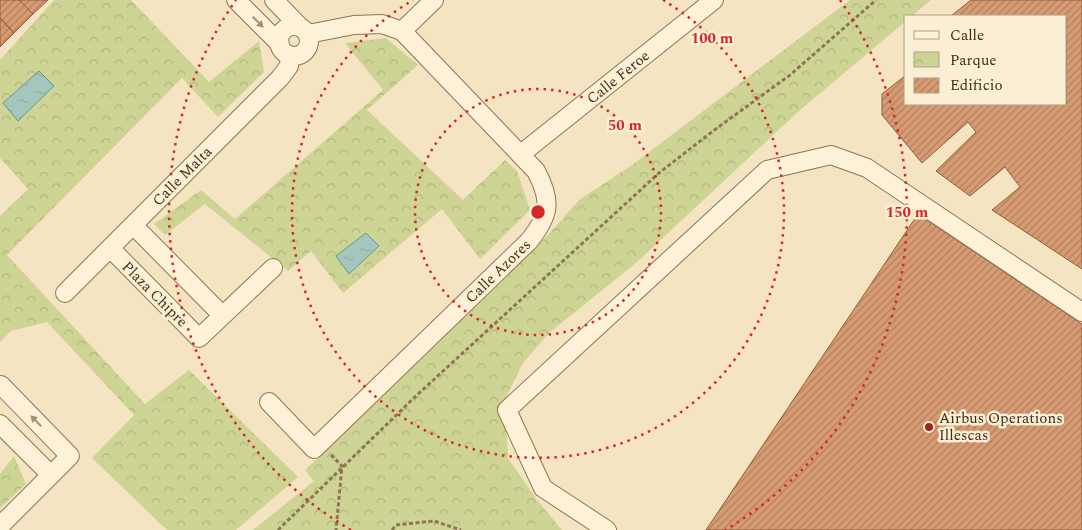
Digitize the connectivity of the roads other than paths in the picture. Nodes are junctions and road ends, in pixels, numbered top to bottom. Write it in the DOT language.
graph roads {
  1 [pos="236,0"];
  2 [pos="274,0"];
  3 [pos="434,0"];
  4 [pos="714,0"];
  5 [pos="304,31"];
  6 [pos="402,31"];
  7 [pos="285,49"];
  8 [pos="521,154"];
  9 [pos="133,225"];
  10 [pos="110,248"];
  11 [pos="273,268"];
  12 [pos="65,293"];
  13 [pos="1082,312"];
  14 [pos="222,315"];
  15 [pos="0,386"];
  16 [pos="269,402"];
  17 [pos="0,424"];
  18 [pos="51,475"];
  19 [pos="0,526"];
  20 [pos="607,530"];
  1 -- 7 [label="street, one-way"];
  2 -- 5 [label="street"];
  3 -- 6 [label="street"];
  4 -- 8 [label="street, Calle Feroe"];
  5 -- 6 [label="street, Calle Azores"];
  5 -- 7 [label="street"];
  5 -- 7 [label="street"];
  6 -- 8 [label="street, Calle Azores"];
  7 -- 9 [label="street, Calle Malta"];
  8 -- 16 [label="street, Calle Azores"];
  9 -- 10 [label="street, Calle Malta"];
  9 -- 14 [label="street"];
  10 -- 12 [label="street, Calle Malta"];
  10 -- 14 [label="street, Plaza Chipre"];
  11 -- 14 [label="street, Plaza Chipre"];
  13 -- 20 [label="street"];
  18 -- 15 [label="street, one-way"];
  17 -- 18 [label="street"];
  18 -- 19 [label="street"];
}
